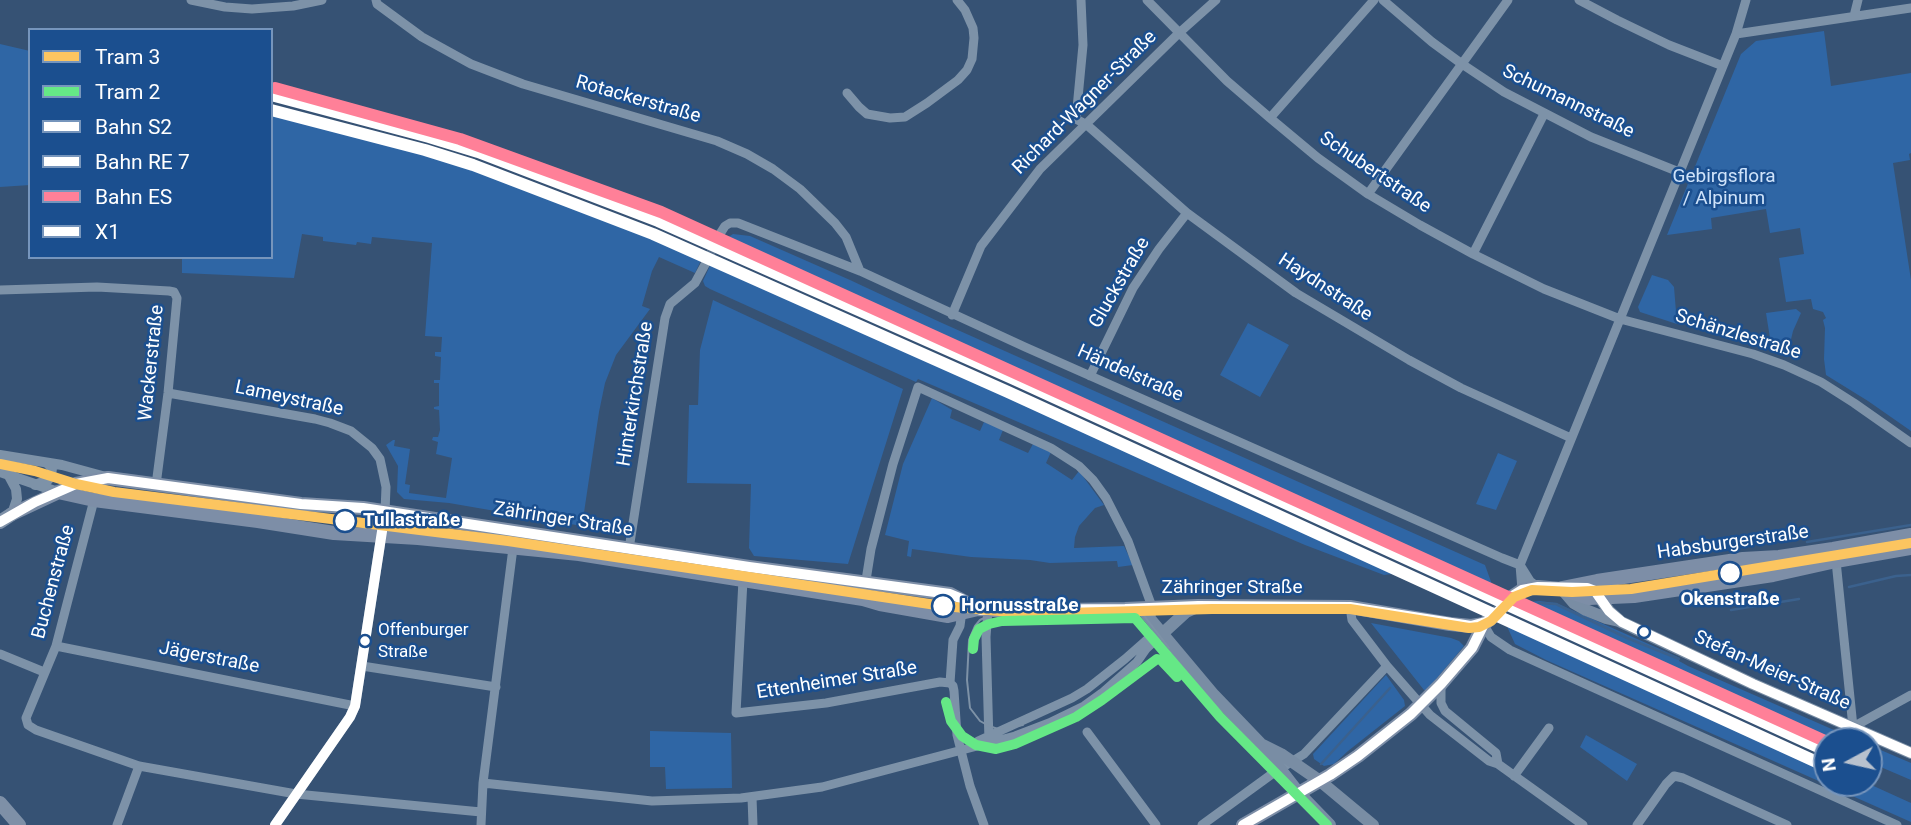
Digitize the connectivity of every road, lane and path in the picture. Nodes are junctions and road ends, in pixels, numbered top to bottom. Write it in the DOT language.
graph roads {
  1 [pos="191,0"];
  2 [pos="322,0"];
  3 [pos="376,0"];
  4 [pos="957,0"];
  5 [pos="1081,0"];
  6 [pos="1147,0"];
  7 [pos="1216,0"];
  8 [pos="1374,0"];
  9 [pos="1383,0"];
  10 [pos="1508,0"];
  11 [pos="1579,0"];
  12 [pos="1746,0"];
  13 [pos="1858,0"];
  14 [pos="1911,8"];
  15 [pos="1854,16"];
  16 [pos="1179,33"];
  17 [pos="1736,34"];
  18 [pos="1462,64"];
  19 [pos="1723,66"];
  20 [pos="847,93"];
  21 [pos="1544,114"];
  22 [pos="1270,118"];
  23 [pos="1087,125"];
  24 [pos="1679,172"];
  25 [pos="1368,194"];
  26 [pos="1187,213"];
  27 [pos="718,237"];
  28 [pos="1473,254"];
  29 [pos="708,259"];
  30 [pos="860,271"];
  31 [pos="0,290"];
  32 [pos="952,314"];
  33 [pos="1620,319"];
  34 [pos="1090,376"];
  35 [pos="168,393"];
  36 [pos="1572,438"];
  37 [pos="1911,443"];
  38 [pos="0,455"];
  39 [pos="47,463"];
  40 [pos="5,474"];
  41 [pos="108,478"];
  42 [pos="35,485"];
  43 [pos="156,485"];
  44 [pos="58,492"];
  45 [pos="94,500"];
  46 [pos="385,512"];
  47 [pos="6,518"];
  48 [pos="1911,535"];
  49 [pos="382,537"];
  50 [pos="513,548"];
  51 [pos="1911,548"];
  52 [pos="629,549"];
  53 [pos="1779,556"];
  54 [pos="1836,561"];
  55 [pos="1520,565"];
  56 [pos="1779,573"];
  57 [pos="1632,577"];
  58 [pos="743,580"];
  59 [pos="866,584"];
  60 [pos="1538,587"];
  61 [pos="1565,588"];
  62 [pos="1516,594"];
  63 [pos="1634,596"];
  64 [pos="1601,598"];
  65 [pos="863,599"];
  66 [pos="1198,606"];
  67 [pos="1350,607"];
  68 [pos="983,610"];
  69 [pos="962,613"];
  70 [pos="1496,614"];
  71 [pos="1153,620"];
  72 [pos="1619,621"];
  73 [pos="1484,625"];
  74 [pos="56,646"];
  75 [pos="0,654"];
  76 [pos="362,666"];
  77 [pos="1387,666"];
  78 [pos="44,672"];
  79 [pos="950,683"];
  80 [pos="1441,684"];
  81 [pos="496,687"];
  82 [pos="1911,695"];
  83 [pos="1420,705"];
  84 [pos="355,706"];
  85 [pos="1445,710"];
  86 [pos="1438,721"];
  87 [pos="1853,727"];
  88 [pos="1549,728"];
  89 [pos="1087,732"];
  90 [pos="989,739"];
  91 [pos="1883,740"];
  92 [pos="1260,743"];
  93 [pos="961,750"];
  94 [pos="1911,753"];
  95 [pos="1293,762"];
  96 [pos="1498,764"];
  97 [pos="139,766"];
  98 [pos="1279,769"];
  99 [pos="1514,776"];
  100 [pos="1320,781"];
  101 [pos="483,783"];
  102 [pos="1299,793"];
  103 [pos="296,794"];
  104 [pos="752,797"];
  105 [pos="0,803"];
  106 [pos="481,812"];
  107 [pos="19,825"];
  108 [pos="117,825"];
  109 [pos="275,825"];
  110 [pos="481,825"];
  111 [pos="753,825"];
  112 [pos="984,825"];
  113 [pos="1156,825"];
  114 [pos="1202,825"];
  115 [pos="1243,825"];
  116 [pos="1330,825"];
  117 [pos="1374,825"];
  118 [pos="1583,825"];
  119 [pos="1637,825"];
  120 [pos="1787,825"];
  121 [pos="1897,825"];
  1 -- 2 [label="street"];
  3 -- 30 [label="street, Rotackerstraße"];
  4 -- 20 [label="street"];
  5 -- 23 [label="street"];
  6 -- 16 [label="street, Schubertstraße"];
  7 -- 16 [label="street, Richard-Wagner-Straße"];
  8 -- 22 [label="street"];
  9 -- 18 [label="street, Schumannstraße"];
  10 -- 18 [label="street"];
  11 -- 19 [label="street"];
  12 -- 17 [label="street"];
  13 -- 15 [label="street"];
  14 -- 15 [label="street"];
  15 -- 17 [label="street"];
  16 -- 22 [label="street, Schubertstraße"];
  16 -- 23 [label="street, Richard-Wagner-Straße"];
  17 -- 19 [label="street"];
  18 -- 21 [label="street, Schumannstraße"];
  18 -- 25 [label="street"];
  19 -- 24 [label="street"];
  21 -- 24 [label="street, Schumannstraße"];
  21 -- 28 [label="street"];
  22 -- 25 [label="street, Schubertstraße"];
  23 -- 26 [label="street, Haydnstraße"];
  23 -- 32 [label="street, Richard-Wagner-Straße"];
  24 -- 33 [label="street"];
  25 -- 28 [label="street, Schubertstraße"];
  26 -- 34 [label="street, Gluckstraße"];
  26 -- 36 [label="street, Haydnstraße"];
  27 -- 30 [label="street, Händelstraße"];
  28 -- 33 [label="street, Schubertstraße"];
  29 -- 52 [label="street, Hinterkirchstraße"];
  30 -- 32 [label="street, Händelstraße"];
  31 -- 35 [label="street, Wackerstraße"];
  32 -- 34 [label="street, Händelstraße"];
  33 -- 36 [label="street"];
  33 -- 37 [label="street, Schänzlestraße"];
  34 -- 55 [label="street, Händelstraße"];
  35 -- 43 [label="street, Wackerstraße"];
  35 -- 46 [label="street, Lameystraße"];
  36 -- 55 [label="street"];
  38 -- 39 [label="street, Zähringer Straße"];
  39 -- 41 [label="street, Zähringer Straße"];
  39 -- 42 [label="street"];
  40 -- 42 [label="street, Zähringer Straße"];
  40 -- 47 [label="street"];
  41 -- 43 [label="main road, Zähringer Straße"];
  41 -- 44 [label="main road"];
  42 -- 44 [label="street, Zähringer Straße"];
  43 -- 46 [label="main road, Zähringer Straße"];
  44 -- 45 [label="main road, Zähringer Straße"];
  44 -- 47 [label="main road"];
  45 -- 49 [label="main road, Zähringer Straße"];
  45 -- 74 [label="street, Buchenstraße"];
  46 -- 49 [label="street"];
  46 -- 52 [label="main road, Zähringer Straße"];
  48 -- 53 [label="main road, Habsburgerstraße"];
  49 -- 50 [label="main road, Zähringer Straße"];
  49 -- 76 [label="street"];
  50 -- 58 [label="main road, Zähringer Straße"];
  50 -- 81 [label="street"];
  51 -- 54 [label="main road, Habsburgerstraße"];
  52 -- 59 [label="main road, Zähringer Straße"];
  53 -- 56 [label="main road"];
  53 -- 57 [label="main road, Habsburgerstraße"];
  54 -- 56 [label="main road, Habsburgerstraße"];
  54 -- 87 [label="street"];
  55 -- 60 [label="street"];
  55 -- 62 [label="street"];
  56 -- 63 [label="main road, Habsburgerstraße"];
  57 -- 61 [label="main road, Habsburgerstraße"];
  57 -- 63 [label="main road"];
  58 -- 65 [label="main road, Zähringer Straße"];
  58 -- 79 [label="street, Ettenheimer Straße"];
  59 -- 65 [label="street"];
  59 -- 69 [label="main road, Zähringer Straße"];
  59 -- 71 [label="street"];
  60 -- 61 [label="main road, Habsburgerstraße"];
  60 -- 62 [label="main road, Habsburgerstraße"];
  61 -- 64 [label="main road, Habsburgerstraße"];
  61 -- 72 [label="main road, Stefan-Meier-Straße"];
  63 -- 64 [label="main road, Habsburgerstraße"];
  64 -- 72 [label="main road, Stefan-Meier-Straße"];
  65 -- 69 [label="main road, Zähringer Straße"];
  66 -- 67 [label="main road, Zähringer Straße"];
  66 -- 71 [label="main road, Zähringer Straße"];
  66 -- 71 [label="main road"];
  67 -- 73 [label="main road, Zähringer Straße"];
  67 -- 77 [label="street"];
  68 -- 69 [label="main road, Zähringer Straße"];
  68 -- 71 [label="main road, Zähringer Straße"];
  68 -- 90 [label="street"];
  69 -- 79 [label="street"];
  70 -- 73 [label="main road"];
  71 -- 90 [label="street"];
  71 -- 90 [label="street"];
  71 -- 92 [label="main road"];
  72 -- 87 [label="main road, Stefan-Meier-Straße"];
  73 -- 80 [label="main road"];
  73 -- 121 [label="street"];
  74 -- 78 [label="street, Buchenstraße"];
  74 -- 84 [label="street, Jägerstraße"];
  75 -- 78 [label="street, Buchenstraße"];
  76 -- 81 [label="street"];
  76 -- 84 [label="street"];
  77 -- 83 [label="street"];
  77 -- 95 [label="street"];
  78 -- 97 [label="street, Buchenstraße"];
  79 -- 93 [label="street"];
  80 -- 83 [label="main road"];
  80 -- 85 [label="street"];
  81 -- 101 [label="street"];
  82 -- 87 [label="street"];
  83 -- 86 [label="street"];
  83 -- 100 [label="main road"];
  84 -- 103 [label="street"];
  85 -- 86 [label="street"];
  85 -- 96 [label="street"];
  86 -- 96 [label="street"];
  88 -- 99 [label="street"];
  89 -- 113 [label="street"];
  90 -- 93 [label="street"];
  91 -- 94 [label="main road, Stefan-Meier-Straße"];
  92 -- 95 [label="main road"];
  92 -- 98 [label="main road"];
  93 -- 104 [label="street"];
  93 -- 112 [label="street"];
  95 -- 98 [label="street"];
  95 -- 100 [label="main road"];
  96 -- 99 [label="street"];
  97 -- 103 [label="street"];
  97 -- 108 [label="street"];
  98 -- 102 [label="main road"];
  98 -- 114 [label="street"];
  99 -- 118 [label="street"];
  100 -- 102 [label="main road"];
  100 -- 117 [label="main road"];
  101 -- 104 [label="street"];
  101 -- 106 [label="street"];
  102 -- 115 [label="main road"];
  102 -- 116 [label="main road"];
  103 -- 106 [label="street"];
  103 -- 109 [label="street"];
  104 -- 111 [label="street"];
  105 -- 107 [label="highway"];
  106 -- 110 [label="street"];
  119 -- 120 [label="street"];
}
